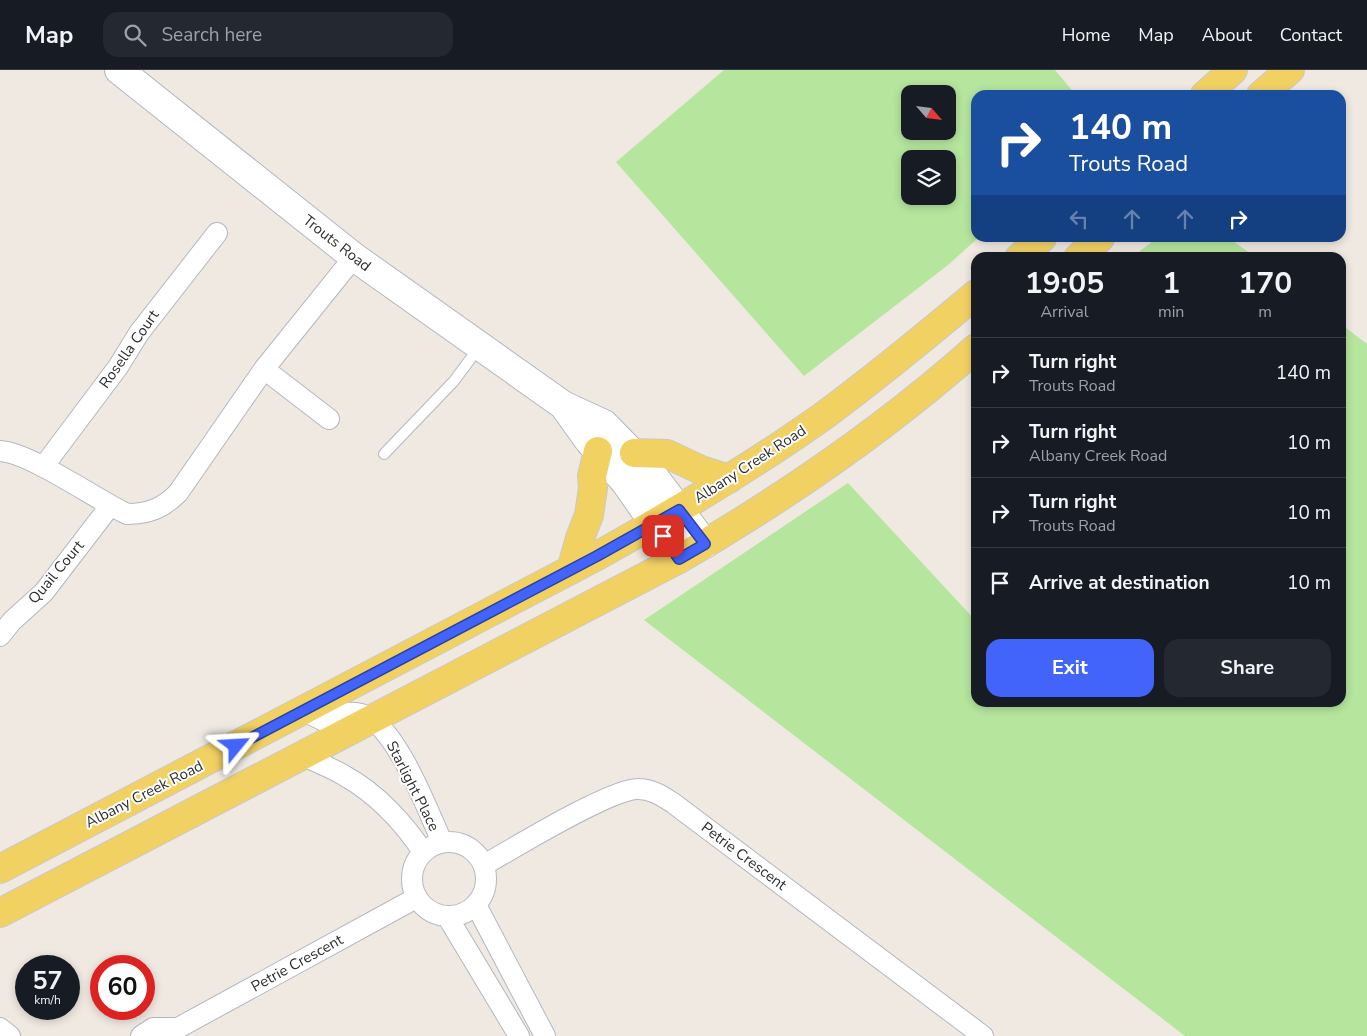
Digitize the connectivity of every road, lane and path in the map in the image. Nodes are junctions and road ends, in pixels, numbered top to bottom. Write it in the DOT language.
graph roads {
  1 [pos="119,70"];
  2 [pos="1233,70"];
  3 [pos="1290,70"];
  4 [pos="1210,90"];
  5 [pos="1267,90"];
  6 [pos="217,233"];
  7 [pos="1037,242"];
  8 [pos="1096,242"];
  9 [pos="1026,252"];
  10 [pos="1085,252"];
  11 [pos="354,258"];
  12 [pos="971,298"];
  13 [pos="480,346"];
  14 [pos="971,352"];
  15 [pos="264,369"];
  16 [pos="563,405"];
  17 [pos="329,419"];
  18 [pos="598,450"];
  19 [pos="0,451"];
  20 [pos="634,453"];
  21 [pos="384,454"];
  22 [pos="43,467"];
  23 [pos="729,479"];
  24 [pos="110,506"];
  25 [pos="679,510"];
  26 [pos="654,524"];
  27 [pos="705,544"];
  28 [pos="679,559"];
  29 [pos="571,570"];
  30 [pos="0,636"];
  31 [pos="304,711"];
  32 [pos="372,720"];
  33 [pos="303,756"];
  34 [pos="442,842"];
  35 [pos="423,852"];
  36 [pos="484,864"];
  37 [pos="0,869"];
  38 [pos="416,898"];
  39 [pos="476,905"];
  40 [pos="0,913"];
  41 [pos="447,916"];
  42 [pos="0,1028"];
  43 [pos="173,1032"];
  44 [pos="10,1036"];
  45 [pos="141,1036"];
  46 [pos="519,1036"];
  47 [pos="545,1036"];
  48 [pos="983,1036"];
  1 -- 11 [label="street, Trouts Road"];
  2 -- 4 [label="main road"];
  3 -- 5 [label="main road"];
  6 -- 22 [label="street, Rosella Court"];
  7 -- 9 [label="main road"];
  8 -- 10 [label="main road"];
  11 -- 13 [label="street, Trouts Road"];
  11 -- 15 [label="street"];
  12 -- 23 [label="main road, Albany Creek Road"];
  13 -- 16 [label="street, Trouts Road"];
  13 -- 21 [label="lane"];
  14 -- 27 [label="main road"];
  15 -- 17 [label="street"];
  15 -- 24 [label="street"];
  16 -- 18 [label="street, Trouts Road"];
  16 -- 20 [label="street, Trouts Road"];
  18 -- 26 [label="street, Trouts Road"];
  18 -- 29 [label="main road"];
  19 -- 22 [label="street"];
  20 -- 23 [label="main road"];
  20 -- 25 [label="street, Trouts Road"];
  22 -- 24 [label="street"];
  23 -- 25 [label="main road, Albany Creek Road"];
  24 -- 30 [label="street, Quail Court"];
  25 -- 26 [label="main road, Albany Creek Road"];
  25 -- 27 [label="street, Trouts Road"];
  26 -- 28 [label="street, Trouts Road"];
  26 -- 29 [label="main road, Albany Creek Road"];
  27 -- 28 [label="main road"];
  28 -- 32 [label="main road"];
  29 -- 31 [label="main road, Albany Creek Road"];
  31 -- 32 [label="street, Starlight Place"];
  31 -- 37 [label="main road, Albany Creek Road"];
  32 -- 33 [label="main road"];
  32 -- 34 [label="street, Starlight Place"];
  33 -- 35 [label="street, Starlight Place"];
  33 -- 40 [label="main road"];
  34 -- 35 [label="street"];
  34 -- 36 [label="street"];
  35 -- 38 [label="street"];
  36 -- 39 [label="street"];
  36 -- 48 [label="street, Petrie Crescent"];
  38 -- 41 [label="street"];
  38 -- 43 [label="street, Petrie Crescent"];
  39 -- 41 [label="street"];
  39 -- 47 [label="street"];
  41 -- 46 [label="street"];
  42 -- 44 [label="street"];
  43 -- 45 [label="street, Petrie Crescent"];
}
